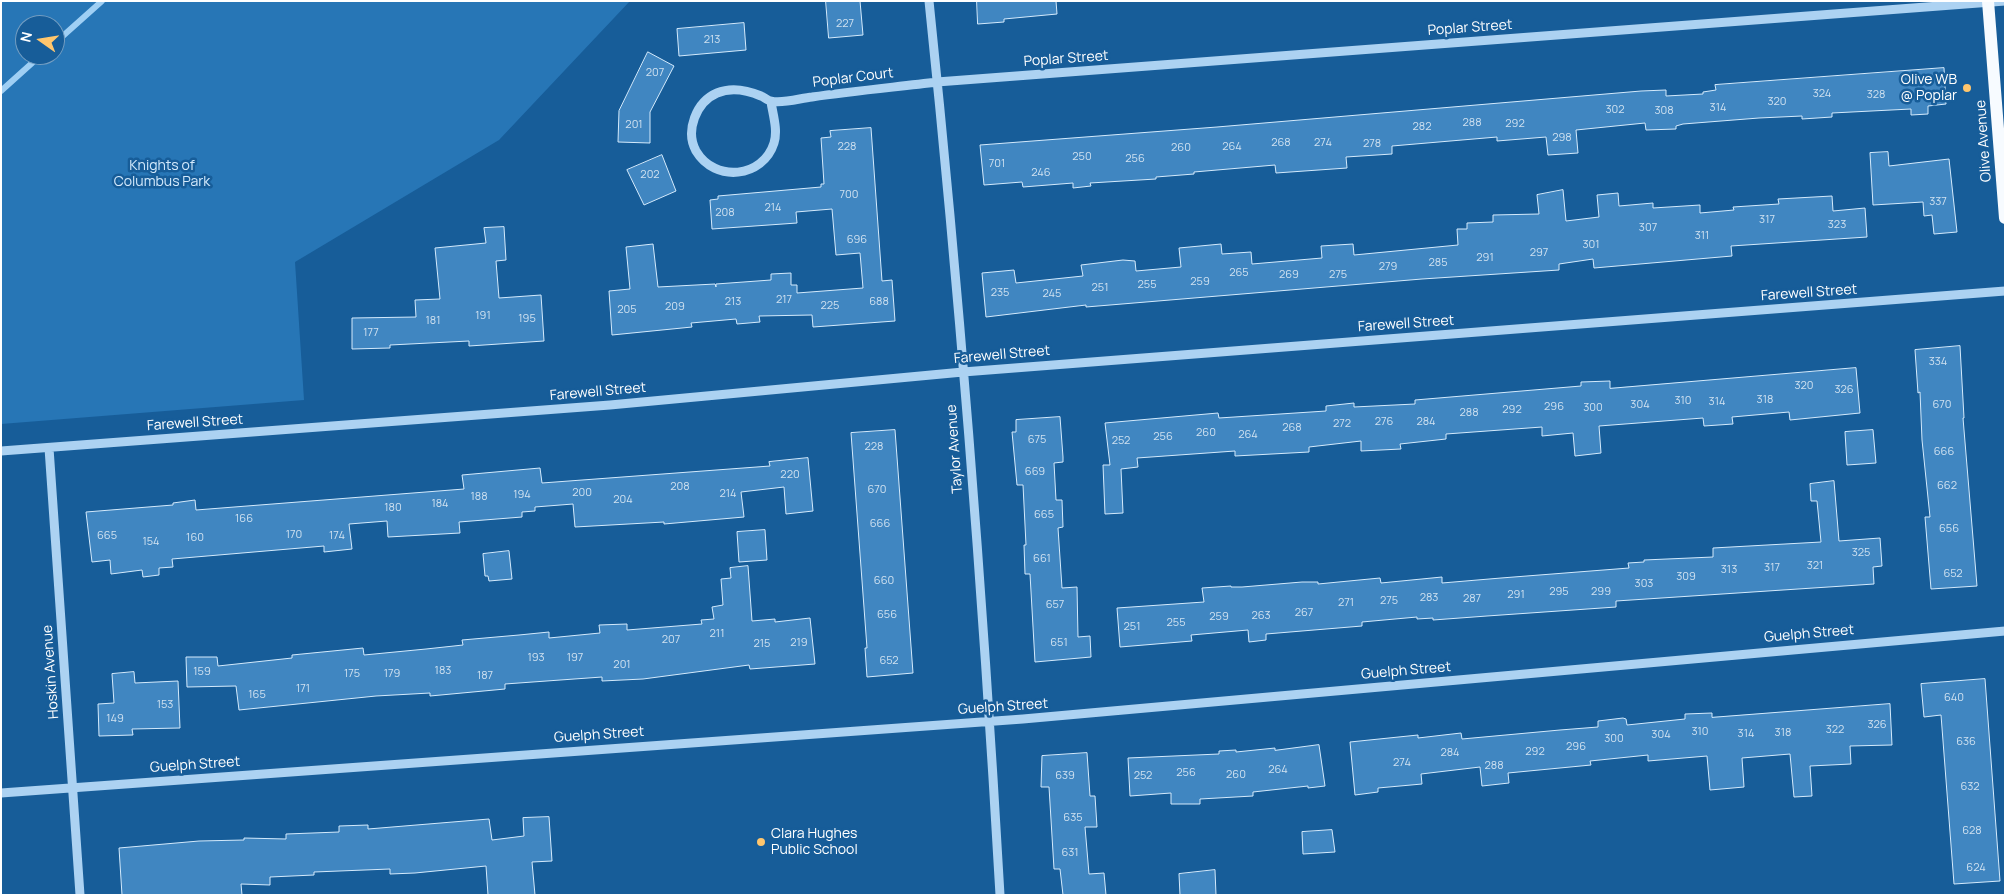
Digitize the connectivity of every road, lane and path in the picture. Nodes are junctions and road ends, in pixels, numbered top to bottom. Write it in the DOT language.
graph roads {
  1 [pos="929,1"];
  2 [pos="2005,1"];
  3 [pos="1988,2"];
  4 [pos="937,82"];
  5 [pos="771,102"];
  6 [pos="2005,218"];
  7 [pos="2005,291"];
  8 [pos="963,372"];
  9 [pos="49,448"];
  10 [pos="1,451"];
  11 [pos="2005,631"];
  12 [pos="990,722"];
  13 [pos="72,787"];
  14 [pos="1,793"];
  15 [pos="80,895"];
  16 [pos="1000,895"];
  1 -- 4 [label="street, Taylor Avenue"];
  2 -- 3 [label="street, Poplar Street"];
  3 -- 4 [label="street, Poplar Street"];
  3 -- 6 [label="main road, Olive Avenue"];
  4 -- 5 [label="street, Poplar Court"];
  4 -- 8 [label="street, Taylor Avenue"];
  5 -- 5 [label="street, Poplar Court"];
  7 -- 8 [label="street, Farewell Street"];
  8 -- 9 [label="street, Farewell Street"];
  8 -- 12 [label="street, Taylor Avenue"];
  9 -- 10 [label="street, Farewell Street"];
  9 -- 13 [label="street, Hoskin Avenue"];
  11 -- 12 [label="street, Guelph Street"];
  12 -- 13 [label="street, Guelph Street"];
  12 -- 16 [label="street, Taylor Avenue"];
  13 -- 14 [label="street, Guelph Street"];
  13 -- 15 [label="street, Hoskin Avenue"];
}
